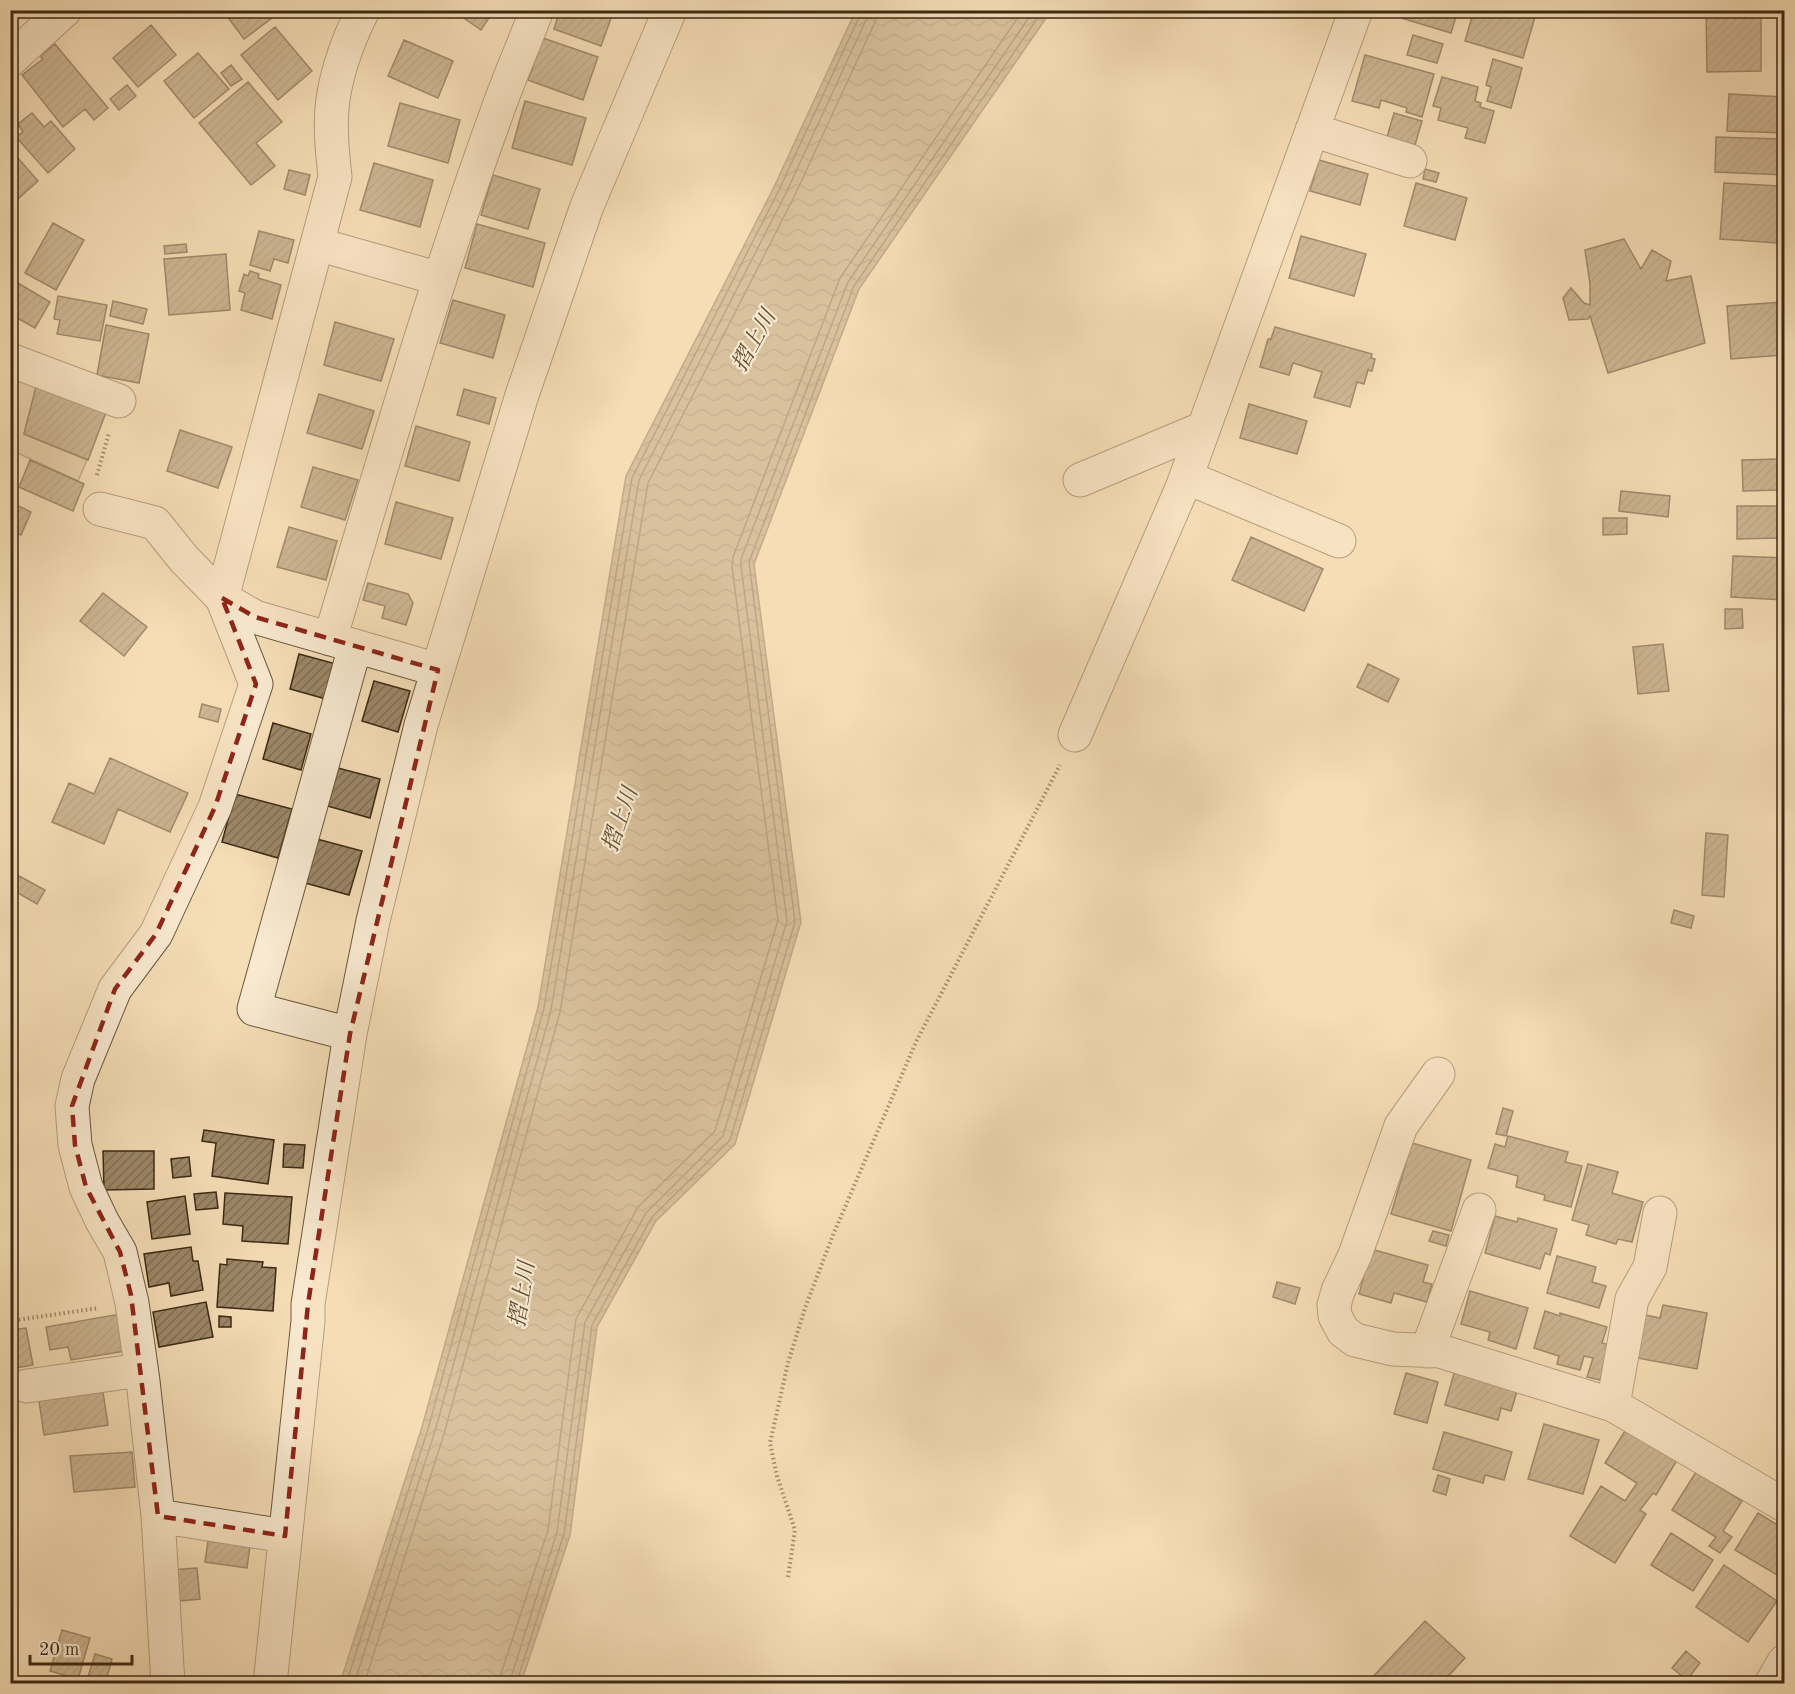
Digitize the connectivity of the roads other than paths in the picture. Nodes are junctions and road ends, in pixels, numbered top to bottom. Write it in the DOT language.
graph roads {
  1 [pos="363,10"];
  2 [pos="537,10"];
  3 [pos="670,10"];
  4 [pos="1356,10"];
  5 [pos="56,14"];
  6 [pos="10,60"];
  7 [pos="1312,130"];
  8 [pos="1410,161"];
  9 [pos="317,244"];
  10 [pos="440,279"];
  11 [pos="10,360"];
  12 [pos="119,401"];
  13 [pos="1204,428"];
  14 [pos="1186,477"];
  15 [pos="1080,480"];
  16 [pos="100,509"];
  17 [pos="1339,541"];
  18 [pos="222,598"];
  19 [pos="343,643"];
  20 [pos="438,670"];
  21 [pos="1075,735"];
  22 [pos="350,1034"];
  23 [pos="1438,1074"];
  24 [pos="1479,1209"];
  25 [pos="1660,1213"];
  26 [pos="1427,1351"];
  27 [pos="141,1370"];
  28 [pos="27,1386"];
  29 [pos="1613,1405"];
  30 [pos="1785,1505"];
  31 [pos="158,1516"];
  32 [pos="285,1536"];
  33 [pos="1785,1662"];
  34 [pos="168,1683"];
  35 [pos="270,1683"];
  36 [pos="1771,1683"];
  1 -- 9 [label="street"];
  2 -- 10 [label="street"];
  3 -- 20 [label="street"];
  4 -- 7 [label="street"];
  5 -- 6 [label="street"];
  7 -- 8 [label="street"];
  7 -- 13 [label="street"];
  9 -- 10 [label="street"];
  9 -- 18 [label="street"];
  10 -- 19 [label="street"];
  11 -- 12 [label="street"];
  13 -- 14 [label="street"];
  13 -- 15 [label="street"];
  14 -- 17 [label="street"];
  14 -- 21 [label="street"];
  16 -- 18 [label="street"];
  18 -- 19 [label="street"];
  18 -- 27 [label="street"];
  19 -- 20 [label="street"];
  19 -- 22 [label="street"];
  20 -- 22 [label="street"];
  22 -- 32 [label="street"];
  23 -- 26 [label="street"];
  24 -- 26 [label="street"];
  25 -- 29 [label="street"];
  26 -- 29 [label="street"];
  27 -- 28 [label="street"];
  27 -- 31 [label="street"];
  29 -- 30 [label="street"];
  31 -- 32 [label="street"];
  31 -- 34 [label="street"];
  32 -- 35 [label="street"];
  33 -- 36 [label="street"];
}
